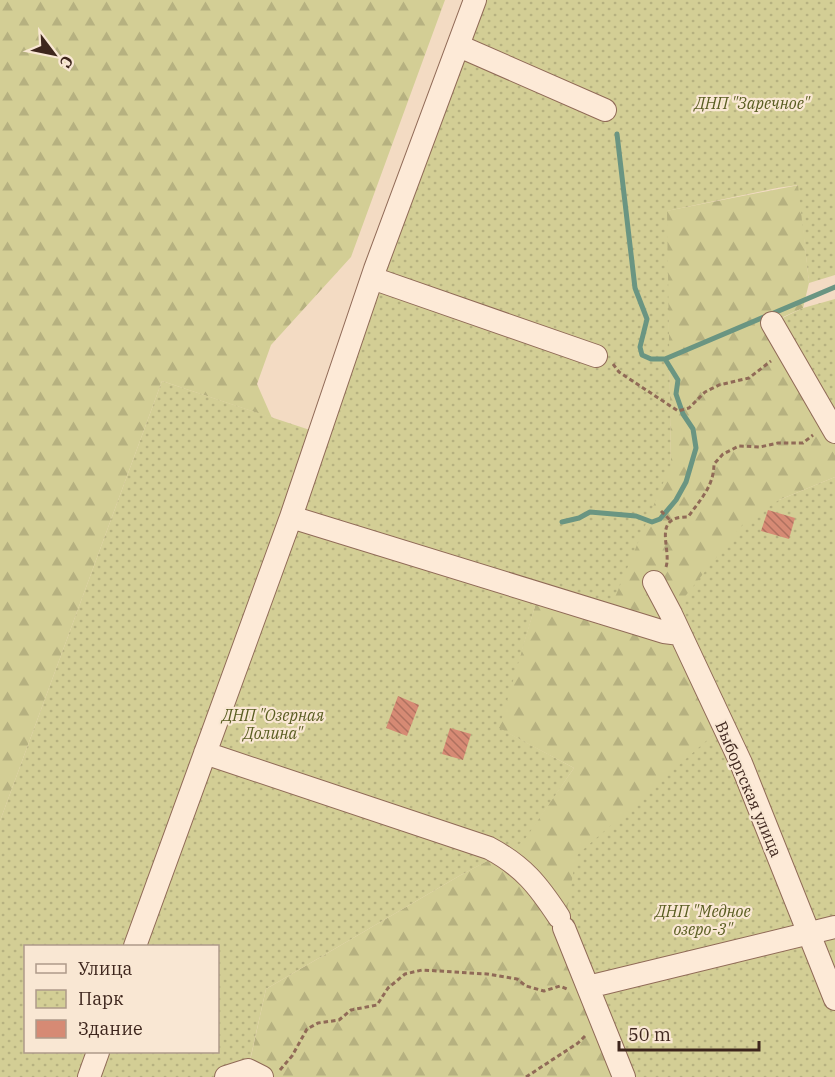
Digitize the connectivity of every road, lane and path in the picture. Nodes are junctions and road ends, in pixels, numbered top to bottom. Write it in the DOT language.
graph roads {
  1 [pos="475,0"];
  2 [pos="459,46"];
  3 [pos="605,110"];
  4 [pos="372,278"];
  5 [pos="772,323"];
  6 [pos="788,351"];
  7 [pos="596,356"];
  8 [pos="831,425"];
  9 [pos="661,512"];
  10 [pos="291,517"];
  11 [pos="670,520"];
  12 [pos="654,582"];
  13 [pos="680,634"];
  14 [pos="205,753"];
  15 [pos="835,927"];
  16 [pos="808,933"];
  17 [pos="135,945"];
  18 [pos="581,990"];
  19 [pos="835,999"];
  20 [pos="601,1019"];
  21 [pos="98,1053"];
  22 [pos="284,1067"];
  23 [pos="89,1077"];
  24 [pos="226,1077"];
  25 [pos="262,1077"];
  26 [pos="526,1077"];
  27 [pos="624,1077"];
  1 -- 2 [label="street"];
  2 -- 3 [label="street"];
  2 -- 4 [label="street"];
  4 -- 7 [label="street"];
  4 -- 10 [label="street"];
  5 -- 6 [label="street"];
  6 -- 7 [label="path"];
  6 -- 8 [label="street"];
  8 -- 11 [label="path"];
  9 -- 11 [label="path"];
  10 -- 13 [label="street"];
  10 -- 14 [label="street"];
  11 -- 12 [label="path"];
  12 -- 13 [label="street, Выборгская улица"];
  13 -- 16 [label="street, Выборгская улица"];
  14 -- 17 [label="street"];
  14 -- 18 [label="street"];
  15 -- 16 [label="street"];
  16 -- 18 [label="street"];
  16 -- 19 [label="street, Выборгская улица"];
  18 -- 20 [label="street"];
  18 -- 22 [label="path"];
  20 -- 26 [label="path"];
  20 -- 27 [label="street"];
  21 -- 23 [label="street"];
  24 -- 25 [label="street"];
}
